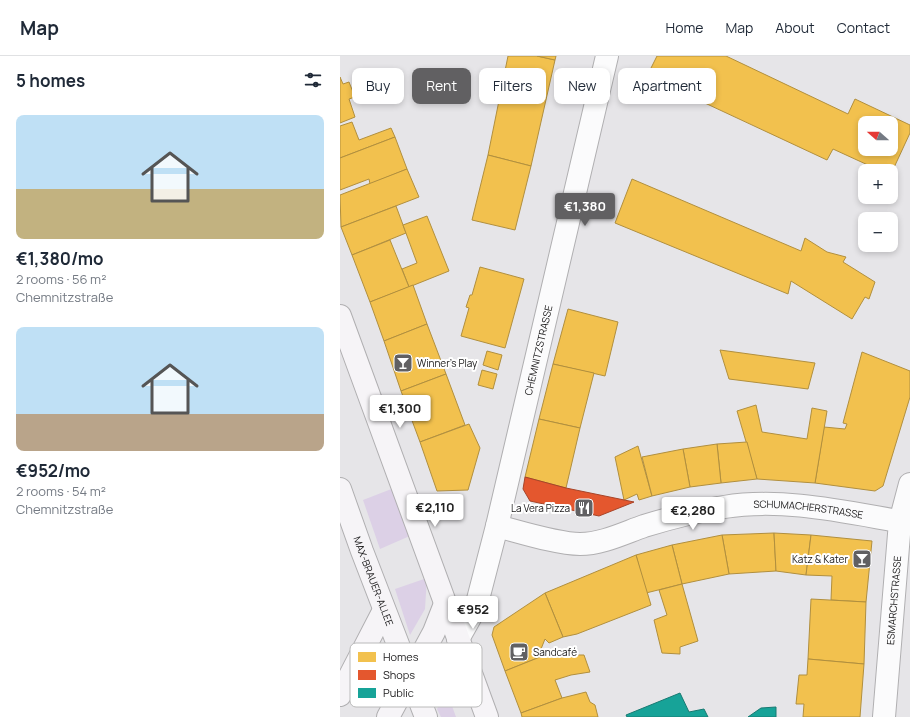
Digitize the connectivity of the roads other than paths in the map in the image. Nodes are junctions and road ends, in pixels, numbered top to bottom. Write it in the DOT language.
graph roads {
  1 [pos="607,56"];
  2 [pos="340,316"];
  3 [pos="910,484"];
  4 [pos="340,488"];
  5 [pos="905,522"];
  6 [pos="497,526"];
  7 [pos="445,604"];
  8 [pos="384,610"];
  9 [pos="458,639"];
  10 [pos="367,643"];
  11 [pos="397,643"];
  12 [pos="428,643"];
  13 [pos="459,643"];
  14 [pos="350,676"];
  15 [pos="340,695"];
  16 [pos="482,704"];
  17 [pos="394,707"];
  18 [pos="422,707"];
  19 [pos="388,717"];
  20 [pos="426,717"];
  21 [pos="487,717"];
  22 [pos="884,717"];
  1 -- 6 [label="street, CHEMNITZSTRASSE"];
  2 -- 7 [label="main road"];
  3 -- 5 [label="street, ESMARCHSTRASSE"];
  4 -- 8 [label="main road, MAX-BRAUER-ALLEE"];
  5 -- 6 [label="street, SCHUMACHERSTRASSE"];
  5 -- 22 [label="street, ESMARCHSTRASSE"];
  6 -- 9 [label="street, CHEMNITZSTRASSE"];
  7 -- 9 [label="main road"];
  7 -- 12 [label="main road"];
  8 -- 10 [label="main road"];
  8 -- 11 [label="main road, MAX-BRAUER-ALLEE"];
  9 -- 13 [label="main road"];
  14 -- 15 [label="main road"];
  16 -- 21 [label="main road"];
  17 -- 19 [label="main road"];
  18 -- 20 [label="main road, MAX-BRAUER-ALLEE"];
}
